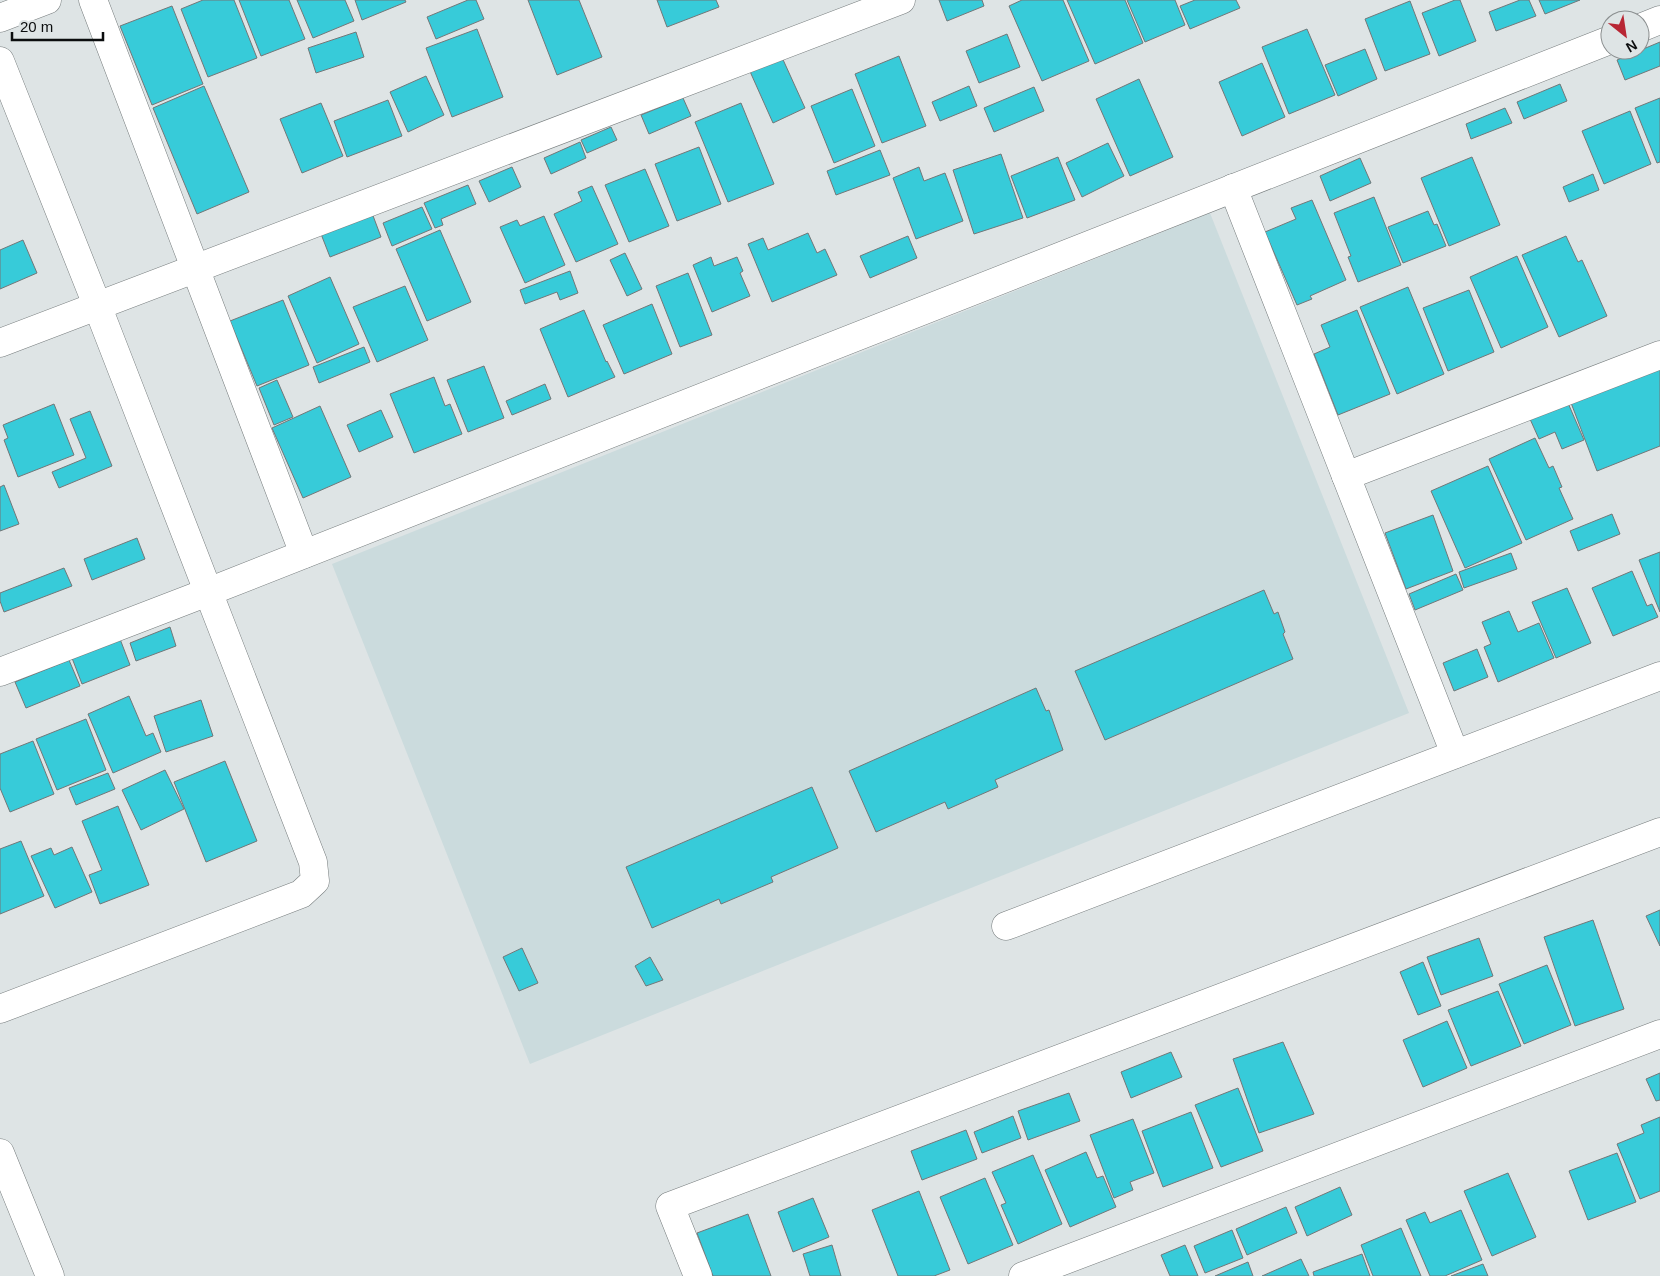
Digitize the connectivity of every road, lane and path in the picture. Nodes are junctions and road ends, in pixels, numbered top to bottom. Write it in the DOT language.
graph roads {
  1 [pos="47,0"];
  2 [pos="93,0"];
  3 [pos="901,0"];
  4 [pos="0,18"];
  5 [pos="1600,44"];
  6 [pos="0,61"];
  7 [pos="1233,188"];
  8 [pos="195,268"];
  9 [pos="97,305"];
  10 [pos="0,343"];
  11 [pos="1660,355"];
  12 [pos="1346,476"];
  13 [pos="304,554"];
  14 [pos="208,592"];
  15 [pos="0,672"];
  16 [pos="1660,676"];
  17 [pos="1455,754"];
  18 [pos="1660,832"];
  19 [pos="1006,926"];
  20 [pos="0,1009"];
  21 [pos="1660,1034"];
  22 [pos="0,1153"];
  23 [pos="50,1276"];
  24 [pos="698,1276"];
  25 [pos="1023,1276"];
  1 -- 4 [label="street"];
  2 -- 8 [label="street"];
  3 -- 8 [label="street"];
  5 -- 7 [label="street"];
  6 -- 9 [label="street"];
  7 -- 12 [label="street"];
  7 -- 13 [label="street"];
  8 -- 9 [label="street"];
  8 -- 13 [label="street"];
  9 -- 10 [label="street"];
  9 -- 14 [label="street"];
  11 -- 12 [label="street"];
  12 -- 17 [label="street"];
  13 -- 14 [label="street"];
  14 -- 15 [label="street"];
  14 -- 20 [label="street"];
  16 -- 17 [label="street"];
  17 -- 19 [label="street"];
  18 -- 24 [label="street"];
  21 -- 25 [label="street"];
  22 -- 23 [label="street"];
}
